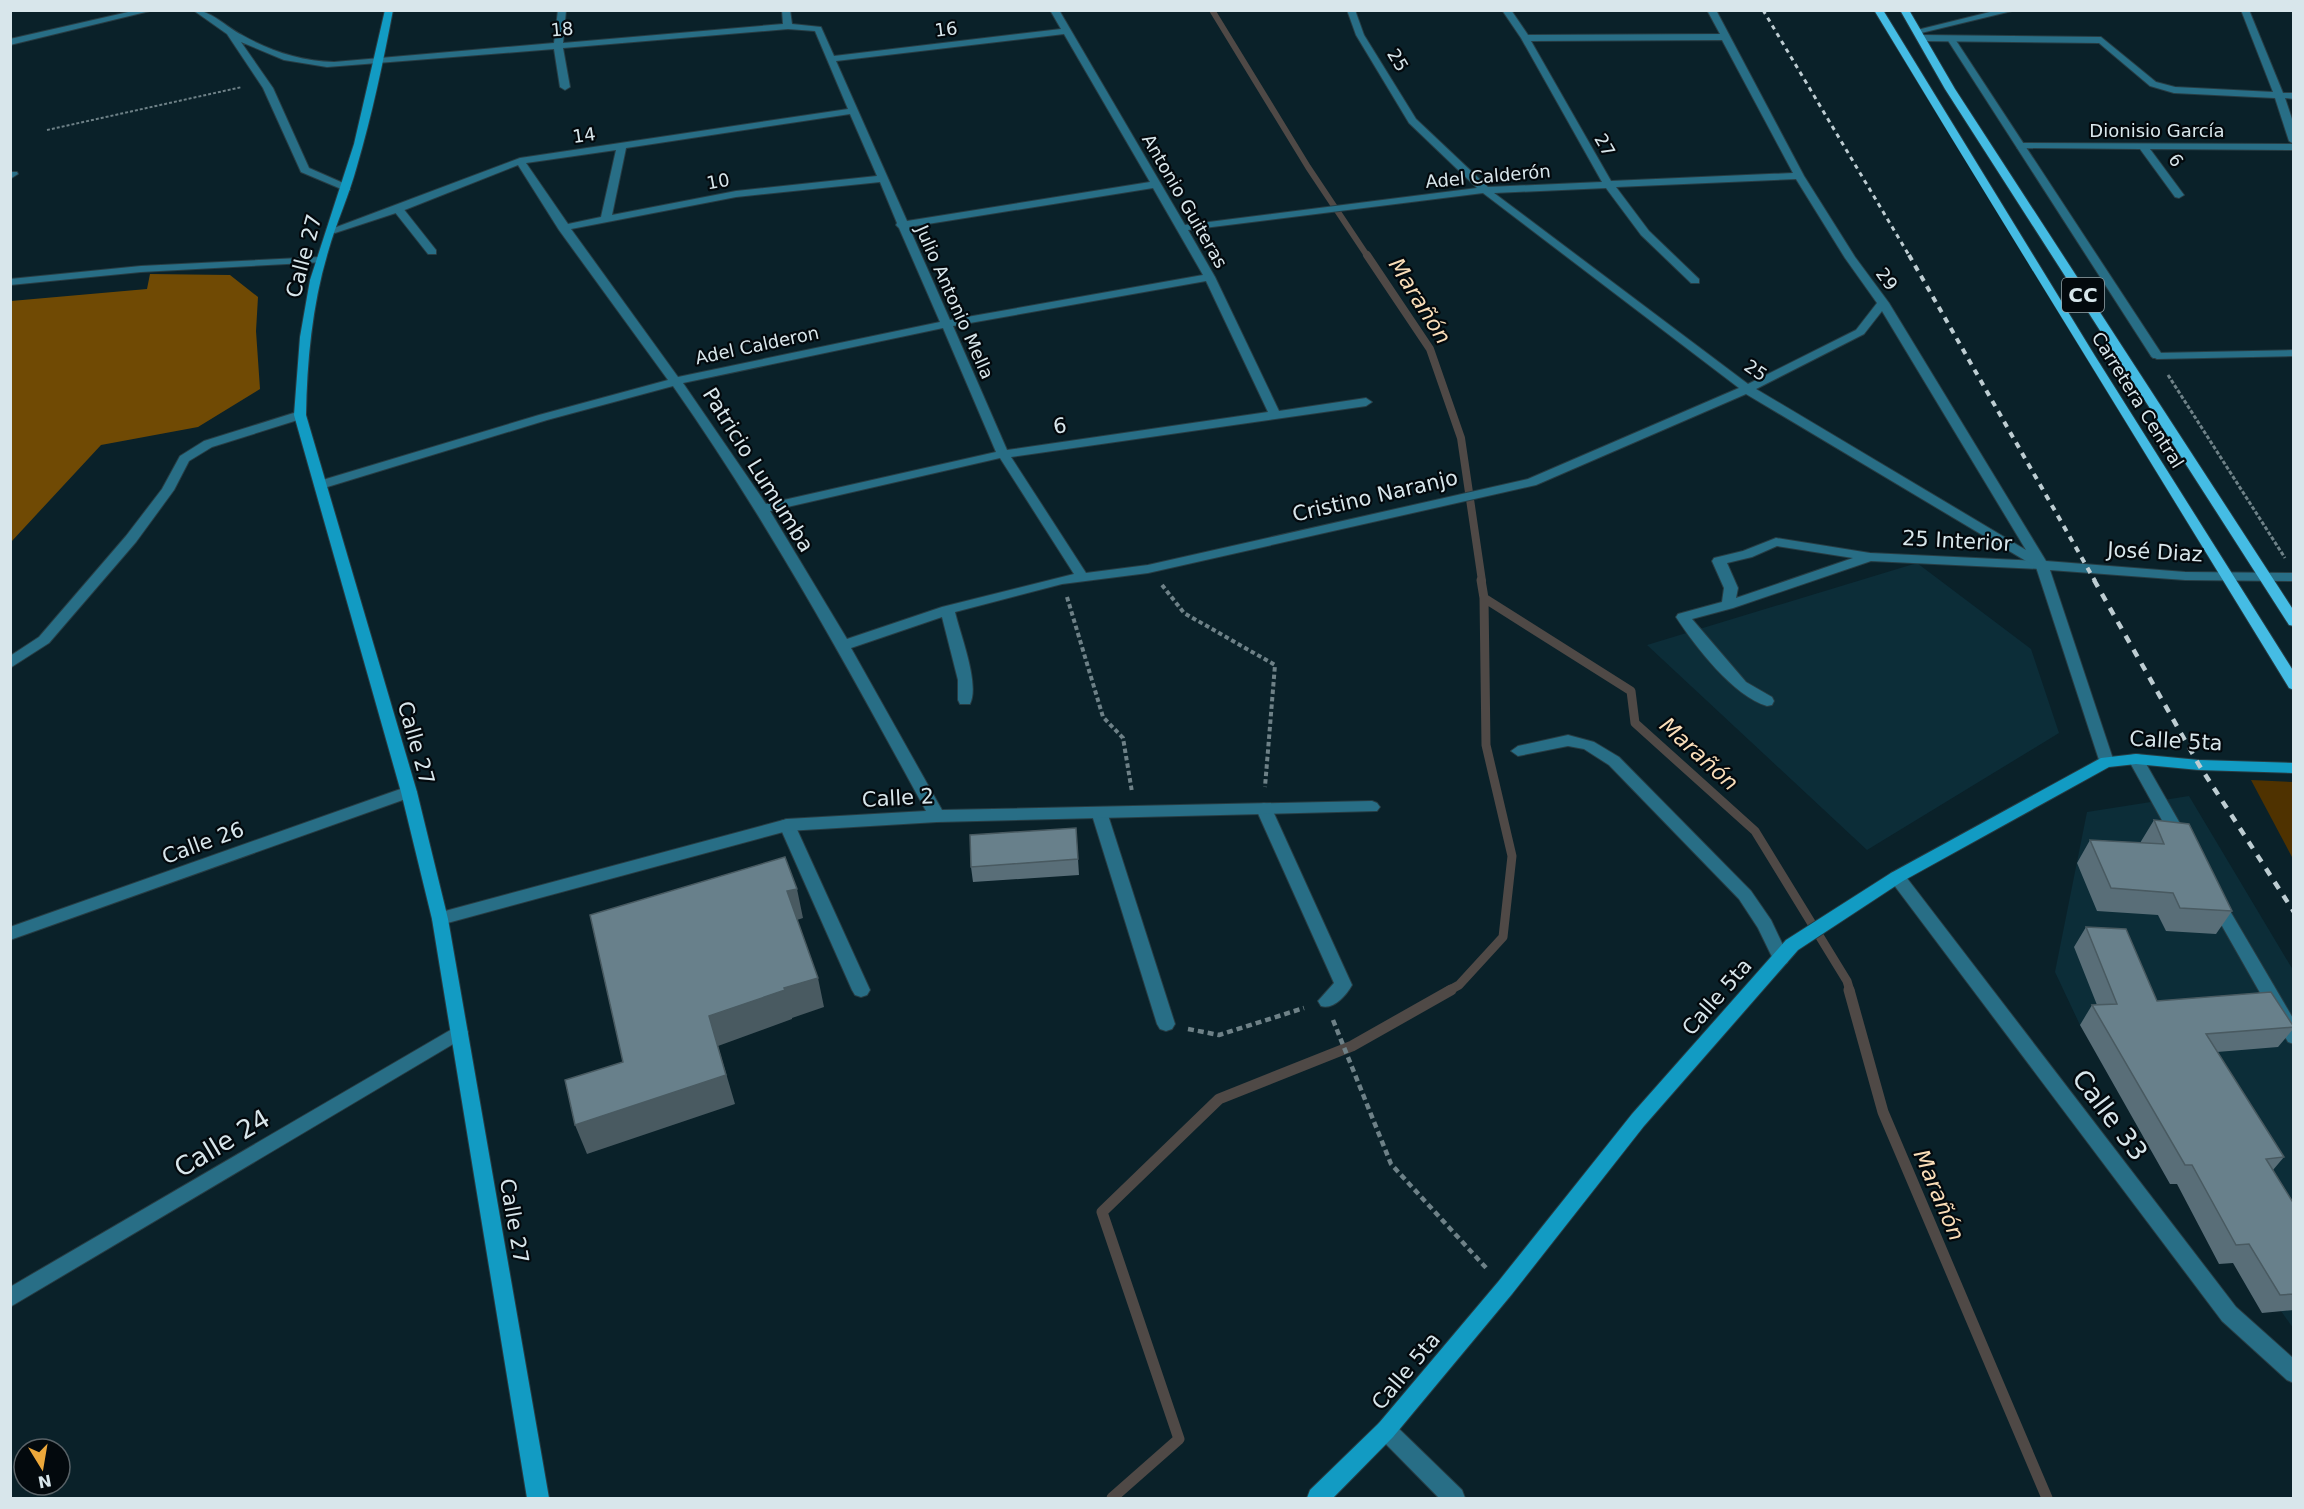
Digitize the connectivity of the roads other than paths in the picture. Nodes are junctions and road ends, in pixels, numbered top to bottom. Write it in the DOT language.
graph roads {
  1 [pos="150,10"];
  2 [pos="197,10"];
  3 [pos="389,10"];
  4 [pos="562,10"];
  5 [pos="786,10"];
  6 [pos="1054,10"];
  7 [pos="1351,10"];
  8 [pos="1506,10"];
  9 [pos="1711,10"];
  10 [pos="1878,10"];
  11 [pos="1904,10"];
  12 [pos="2012,10"];
  13 [pos="2245,10"];
  14 [pos="788,26"];
  15 [pos="818,30"];
  16 [pos="229,31"];
  17 [pos="1067,31"];
  18 [pos="1919,35"];
  19 [pos="1724,37"];
  20 [pos="1525,38"];
  21 [pos="1951,39"];
  22 [pos="10,42"];
  23 [pos="558,46"];
  24 [pos="830,59"];
  25 [pos="380,61"];
  26 [pos="565,87"];
  27 [pos="2279,95"];
  28 [pos="2294,96"];
  29 [pos="852,111"];
  30 [pos="2294,141"];
  31 [pos="2020,146"];
  32 [pos="621,147"];
  33 [pos="2143,147"];
  34 [pos="2294,147"];
  35 [pos="520,161"];
  36 [pos="1798,176"];
  37 [pos="881,179"];
  38 [pos="1157,184"];
  39 [pos="1608,184"];
  40 [pos="346,188"];
  41 [pos="1485,189"];
  42 [pos="2179,195"];
  43 [pos="398,209"];
  44 [pos="606,219"];
  45 [pos="901,225"];
  46 [pos="563,228"];
  47 [pos="1182,228"];
  48 [pos="331,231"];
  49 [pos="432,252"];
  50 [pos="320,260"];
  51 [pos="1210,277"];
  52 [pos="1695,281"];
  53 [pos="10,282"];
  54 [pos="1883,303"];
  55 [pos="944,323"];
  56 [pos="2294,352"];
  57 [pos="678,381"];
  58 [pos="1747,388"];
  59 [pos="1366,402"];
  60 [pos="300,415"];
  61 [pos="1275,415"];
  62 [pos="1003,454"];
  63 [pos="320,485"];
  64 [pos="762,509"];
  65 [pos="1870,557"];
  66 [pos="2042,566"];
  67 [pos="2229,576"];
  68 [pos="1082,577"];
  69 [pos="2265,577"];
  70 [pos="2294,577"];
  71 [pos="1728,605"];
  72 [pos="947,610"];
  73 [pos="2294,622"];
  74 [pos="842,646"];
  75 [pos="10,663"];
  76 [pos="2294,685"];
  77 [pos="965,700"];
  78 [pos="1767,700"];
  79 [pos="1518,751"];
  80 [pos="2136,759"];
  81 [pos="2106,762"];
  82 [pos="2294,768"];
  83 [pos="409,792"];
  84 [pos="1372,807"];
  85 [pos="1264,809"];
  86 [pos="1100,815"];
  87 [pos="938,816"];
  88 [pos="787,825"];
  89 [pos="2188,852"];
  90 [pos="1897,877"];
  91 [pos="2211,893"];
  92 [pos="440,919"];
  93 [pos="10,934"];
  94 [pos="1786,952"];
  95 [pos="861,990"];
  96 [pos="1327,1001"];
  97 [pos="1166,1024"];
  98 [pos="459,1032"];
  99 [pos="2294,1037"];
  100 [pos="10,1298"];
  101 [pos="2294,1373"];
  102 [pos="1386,1431"];
  103 [pos="538,1498"];
  104 [pos="1318,1498"];
  105 [pos="1454,1498"];
  1 -- 22 [label="street"];
  2 -- 16 [label="street"];
  3 -- 25 [label="main road, Calle 27"];
  4 -- 23 [label="street"];
  5 -- 14 [label="street"];
  6 -- 17 [label="street, Antonio Guiteras"];
  7 -- 41 [label="street, 25"];
  8 -- 20 [label="street, 27"];
  9 -- 19 [label="street, 29"];
  10 -- 67 [label="main road, Carretera Central / CC"];
  11 -- 18 [label="main road, Carretera Central / CC"];
  12 -- 18 [label="street"];
  13 -- 27 [label="street"];
  14 -- 15 [label="street, 18"];
  14 -- 23 [label="street, 18"];
  15 -- 24 [label="street, Julio Antonio Mella"];
  16 -- 25 [label="street, 18"];
  16 -- 40 [label="street"];
  17 -- 24 [label="street, 16"];
  17 -- 38 [label="street, Antonio Guiteras"];
  18 -- 21 [label="street"];
  18 -- 69 [label="main road, Carretera Central / CC"];
  19 -- 20 [label="street"];
  19 -- 36 [label="street, 29"];
  20 -- 39 [label="street, 27"];
  21 -- 27 [label="street"];
  21 -- 31 [label="street"];
  23 -- 25 [label="street, 18"];
  23 -- 26 [label="street"];
  24 -- 29 [label="street, Julio Antonio Mella"];
  25 -- 40 [label="main road, Calle 27"];
  27 -- 28 [label="street"];
  27 -- 30 [label="street"];
  29 -- 32 [label="street, 14"];
  29 -- 37 [label="street, Julio Antonio Mella"];
  31 -- 33 [label="street, Dionisio García"];
  31 -- 56 [label="street"];
  32 -- 35 [label="street, 14"];
  32 -- 44 [label="street"];
  33 -- 34 [label="street, Dionisio García"];
  33 -- 42 [label="street, 6"];
  35 -- 43 [label="street, 14"];
  35 -- 46 [label="street, Patricio Lumumba"];
  36 -- 39 [label="street, Adel Calderón"];
  36 -- 54 [label="street, 29"];
  37 -- 44 [label="street, 10"];
  37 -- 45 [label="street, Julio Antonio Mella"];
  38 -- 45 [label="street"];
  38 -- 47 [label="street, Antonio Guiteras"];
  39 -- 41 [label="street, Adel Calderón"];
  39 -- 52 [label="street, 27"];
  40 -- 48 [label="main road, Calle 27"];
  41 -- 47 [label="street, Adel Calderón"];
  41 -- 58 [label="street, 25"];
  43 -- 48 [label="street, 14"];
  43 -- 49 [label="street"];
  44 -- 46 [label="street, 10"];
  45 -- 55 [label="street, Julio Antonio Mella"];
  46 -- 57 [label="street, Patricio Lumumba"];
  47 -- 51 [label="street, Antonio Guiteras"];
  48 -- 50 [label="main road, Calle 27"];
  50 -- 53 [label="street"];
  50 -- 60 [label="main road, Calle 27"];
  51 -- 55 [label="street, Adel Calderon"];
  51 -- 61 [label="street, Antonio Guiteras"];
  54 -- 58 [label="street, Cristino Naranjo"];
  54 -- 66 [label="street, 29"];
  55 -- 57 [label="street, Adel Calderon"];
  55 -- 62 [label="street, Julio Antonio Mella"];
  57 -- 63 [label="street, Adel Calderon"];
  57 -- 64 [label="street, Patricio Lumumba"];
  58 -- 66 [label="street, 25"];
  58 -- 68 [label="street, Cristino Naranjo"];
  59 -- 61 [label="street, 6"];
  60 -- 63 [label="main road, Calle 27"];
  60 -- 75 [label="street"];
  61 -- 62 [label="street, 6"];
  62 -- 64 [label="street, 6"];
  62 -- 68 [label="street, Julio Antonio Mella"];
  63 -- 83 [label="main road, Calle 27"];
  64 -- 74 [label="street, Patricio Lumumba"];
  65 -- 66 [label="street, 25 Interior"];
  65 -- 71 [label="street, 25 Interior"];
  65 -- 71 [label="street, 25 Interior"];
  66 -- 67 [label="street, José Diaz"];
  66 -- 81 [label="street"];
  67 -- 69 [label="street, José Diaz"];
  67 -- 76 [label="main road, Carretera Central / CC"];
  68 -- 72 [label="street, Cristino Naranjo"];
  69 -- 70 [label="street, José Diaz"];
  69 -- 73 [label="main road, Carretera Central / CC"];
  71 -- 78 [label="street, 25 Interior"];
  72 -- 74 [label="street, Cristino Naranjo"];
  72 -- 77 [label="street"];
  74 -- 87 [label="street, Patricio Lumumba"];
  79 -- 94 [label="street"];
  80 -- 81 [label="main road, Calle 5ta"];
  80 -- 82 [label="main road, Calle 5ta"];
  80 -- 89 [label="street"];
  81 -- 90 [label="main road, Calle 5ta"];
  83 -- 92 [label="main road, Calle 27"];
  83 -- 93 [label="street, Calle 26"];
  84 -- 85 [label="street, Calle 2"];
  85 -- 86 [label="street, Calle 2"];
  85 -- 96 [label="street"];
  86 -- 87 [label="street, Calle 2"];
  86 -- 97 [label="street"];
  87 -- 88 [label="street, Calle 2"];
  88 -- 92 [label="street, Calle 2"];
  88 -- 95 [label="street"];
  90 -- 94 [label="main road, Calle 5ta"];
  90 -- 101 [label="street, Calle 33"];
  91 -- 99 [label="street"];
  92 -- 98 [label="main road, Calle 27"];
  94 -- 102 [label="main road, Calle 5ta"];
  98 -- 100 [label="street, Calle 24"];
  98 -- 103 [label="main road, Calle 27"];
  102 -- 104 [label="main road, Calle 5ta"];
  102 -- 105 [label="street"];
}
